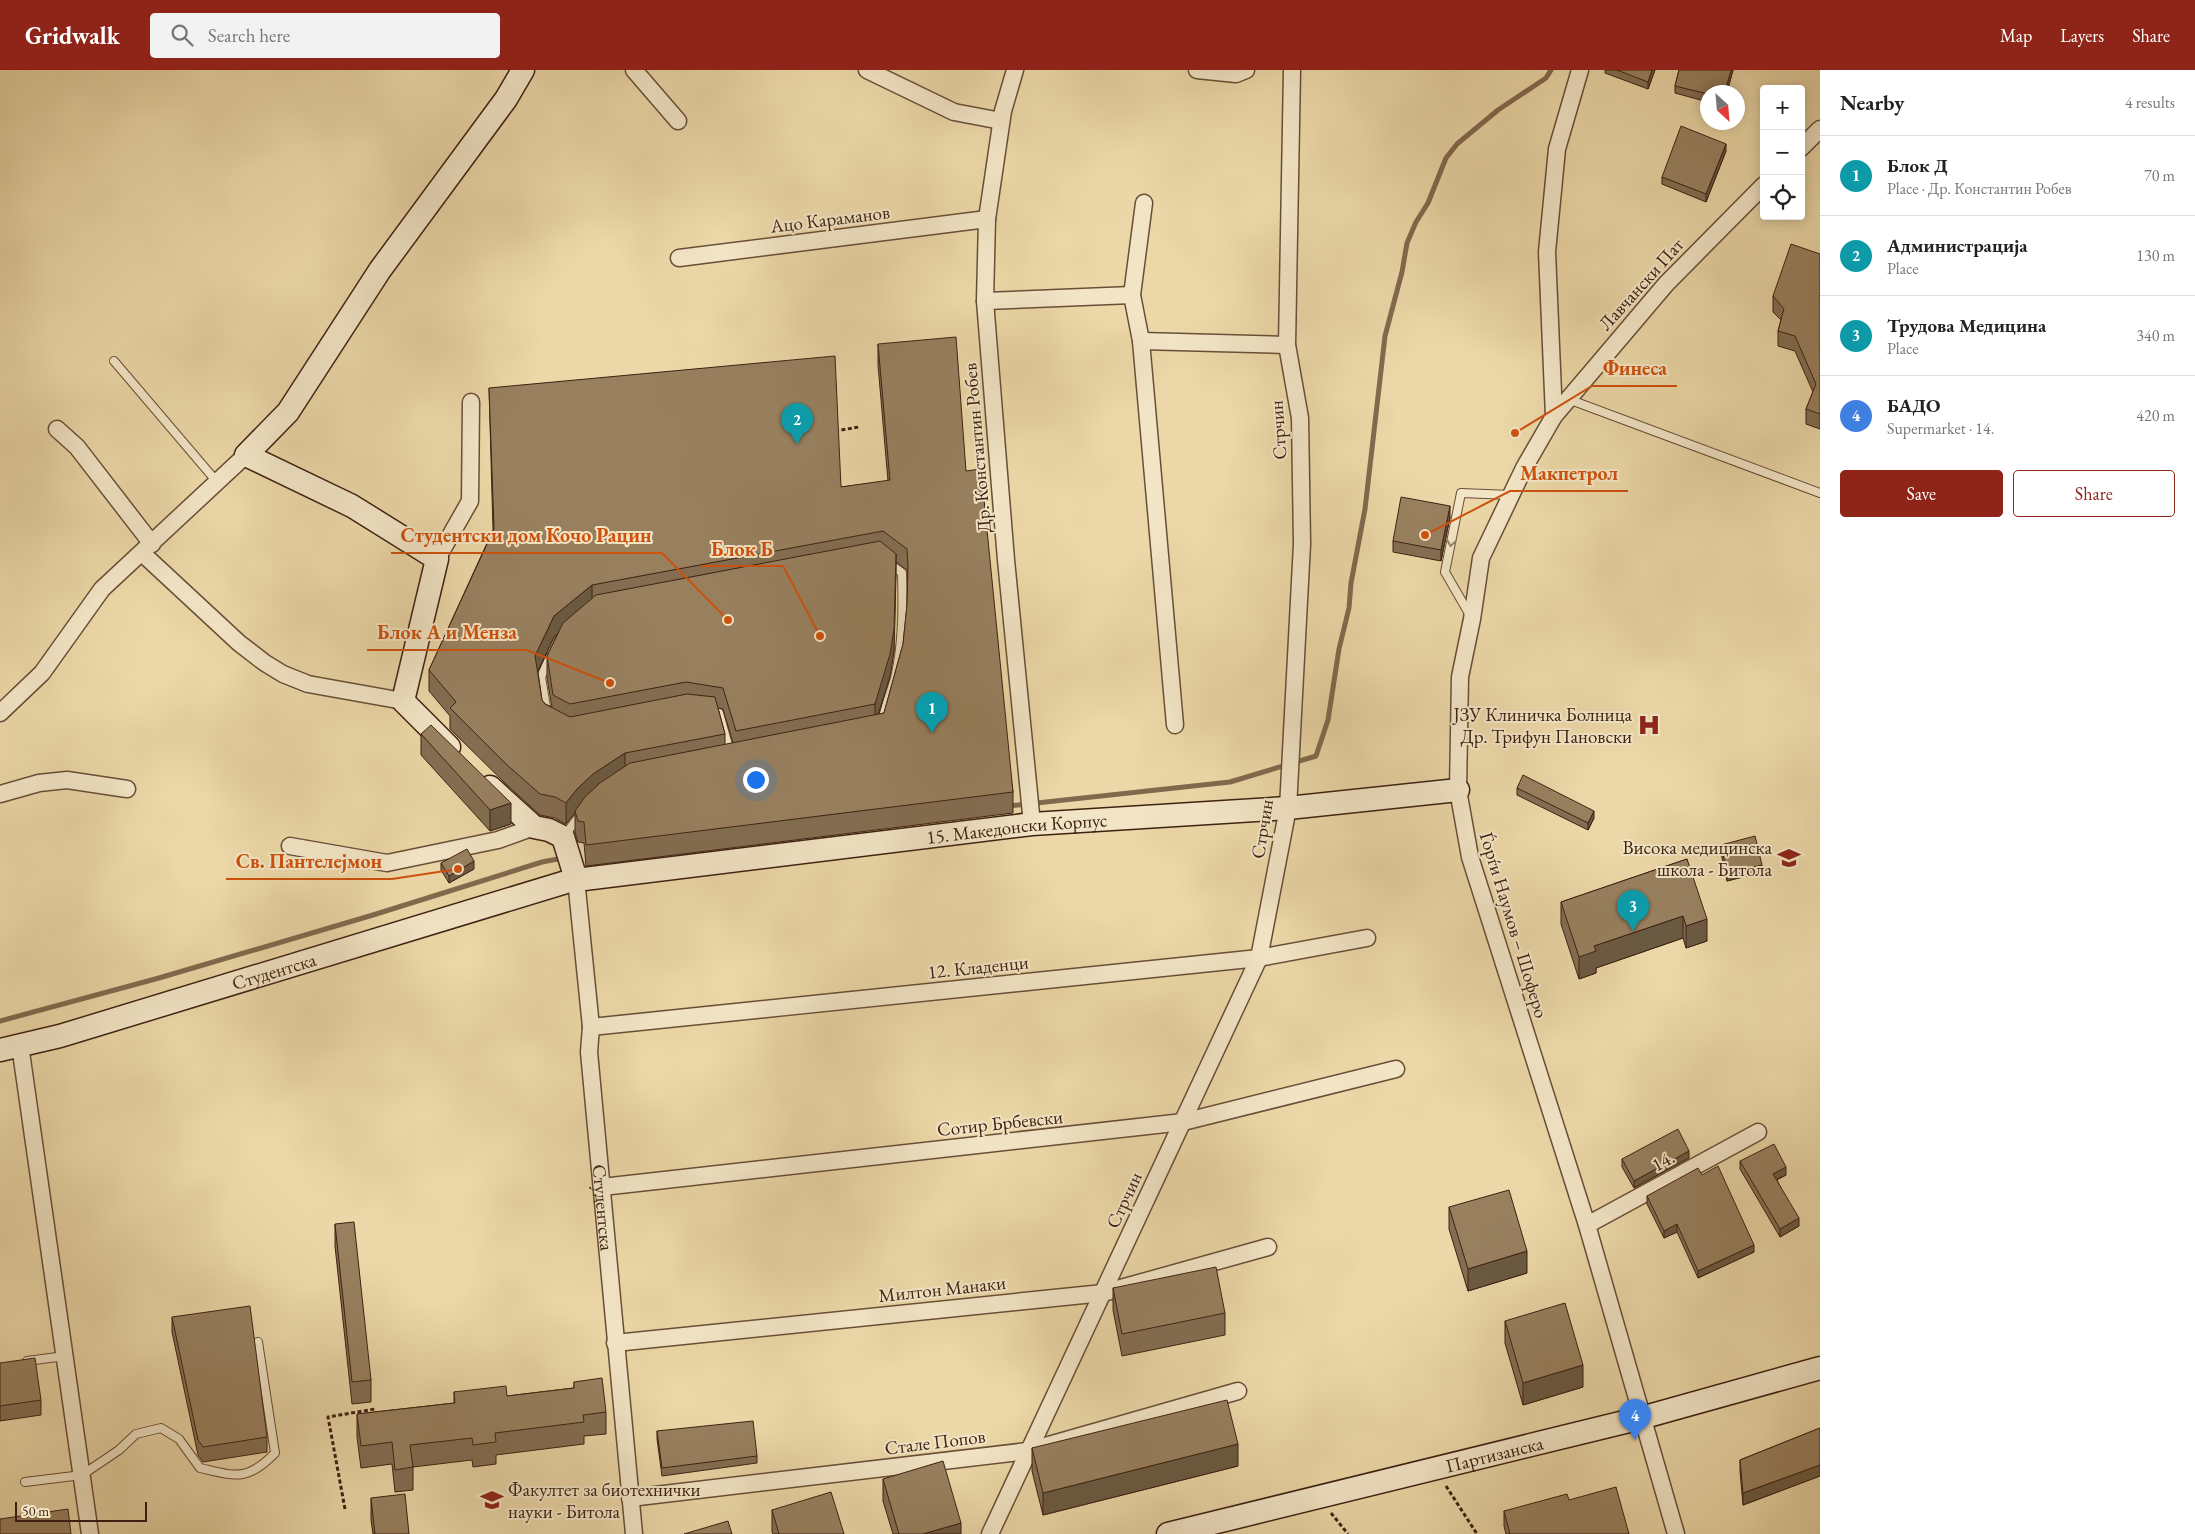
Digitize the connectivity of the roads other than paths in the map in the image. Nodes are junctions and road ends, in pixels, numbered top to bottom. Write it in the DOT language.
graph roads {
  1 [pos="523,70"];
  2 [pos="634,70"];
  3 [pos="867,70"];
  4 [pos="1015,70"];
  5 [pos="1197,70"];
  6 [pos="1246,70"];
  7 [pos="1580,70"];
  8 [pos="1293,71"];
  9 [pos="1001,121"];
  10 [pos="678,122"];
  11 [pos="1820,130"];
  12 [pos="1805,144"];
  13 [pos="1760,189"];
  14 [pos="1144,203"];
  15 [pos="987,219"];
  16 [pos="679,258"];
  17 [pos="1132,295"];
  18 [pos="985,301"];
  19 [pos="1141,341"];
  20 [pos="1287,346"];
  21 [pos="114,361"];
  22 [pos="1568,399"];
  23 [pos="471,402"];
  24 [pos="1554,416"];
  25 [pos="56,429"];
  26 [pos="246,455"];
  27 [pos="217,482"];
  28 [pos="1820,493"];
  29 [pos="1512,495"];
  30 [pos="147,548"];
  31 [pos="882,557"];
  32 [pos="437,559"];
  33 [pos="1472,619"];
  34 [pos="553,650"];
  35 [pos="403,701"];
  36 [pos="703,711"];
  37 [pos="0,713"];
  38 [pos="548,720"];
  39 [pos="1174,725"];
  40 [pos="880,730"];
  41 [pos="724,760"];
  42 [pos="127,789"];
  43 [pos="1458,790"];
  44 [pos="0,794"];
  45 [pos="1288,808"];
  46 [pos="586,809"];
  47 [pos="1032,824"];
  48 [pos="534,827"];
  49 [pos="564,838"];
  50 [pos="290,846"];
  51 [pos="576,880"];
  52 [pos="1367,938"];
  53 [pos="1259,958"];
  54 [pos="591,1027"];
  55 [pos="10,1048"];
  56 [pos="1396,1069"];
  57 [pos="1183,1122"];
  58 [pos="1758,1132"];
  59 [pos="602,1187"];
  60 [pos="1587,1225"];
  61 [pos="1268,1247"];
  62 [pos="1104,1293"];
  63 [pos="258,1342"];
  64 [pos="615,1343"];
  65 [pos="64,1356"];
  66 [pos="16,1362"];
  67 [pos="1820,1368"];
  68 [pos="1238,1391"];
  69 [pos="1641,1418"];
  70 [pos="1028,1451"];
  71 [pos="82,1475"];
  72 [pos="25,1482"];
  73 [pos="630,1498"];
  74 [pos="90,1534"];
  75 [pos="634,1534"];
  76 [pos="990,1534"];
  77 [pos="1168,1534"];
  78 [pos="1676,1534"];
  1 -- 26 [label="street"];
  2 -- 10 [label="street"];
  3 -- 9 [label="street"];
  4 -- 9 [label="street, Др. Константин Робев"];
  5 -- 6 [label="street"];
  7 -- 24 [label="street"];
  8 -- 20 [label="street, Стрчин"];
  9 -- 15 [label="street, Др. Константин Робев"];
  11 -- 12 [label="street"];
  13 -- 22 [label="street, Лавчански Пат"];
  14 -- 17 [label="street"];
  15 -- 16 [label="street, Ацо Караманов"];
  15 -- 18 [label="street, Др. Константин Робев"];
  17 -- 18 [label="street"];
  17 -- 19 [label="street"];
  18 -- 47 [label="street, Др. Константин Робев"];
  19 -- 20 [label="street"];
  19 -- 39 [label="street"];
  20 -- 45 [label="street, Стрчин"];
  21 -- 27 [label="lane"];
  22 -- 24 [label="street, Лавчански Пат"];
  22 -- 28 [label="lane"];
  23 -- 32 [label="street"];
  24 -- 29 [label="street, Ѓорѓи Наумов – Шоферо"];
  25 -- 30 [label="street"];
  26 -- 27 [label="street"];
  26 -- 32 [label="street"];
  27 -- 30 [label="street"];
  29 -- 33 [label="street, Ѓорѓи Наумов – Шоферо"];
  29 -- 33 [label="lane, one-way"];
  30 -- 35 [label="street"];
  30 -- 37 [label="street"];
  31 -- 40 [label="lane"];
  32 -- 35 [label="street"];
  33 -- 43 [label="street, Ѓорѓи Наумов – Шоферо"];
  34 -- 38 [label="lane"];
  35 -- 48 [label="street"];
  36 -- 41 [label="lane"];
  42 -- 44 [label="street"];
  43 -- 45 [label="street, 15. Македонски Корпус"];
  43 -- 60 [label="street, Ѓорѓи Наумов – Шоферо"];
  45 -- 47 [label="street, 15. Македонски Корпус"];
  45 -- 53 [label="street, Стрчин"];
  46 -- 49 [label="lane"];
  47 -- 51 [label="street, 15. Македонски Корпус"];
  48 -- 49 [label="street"];
  48 -- 50 [label="street"];
  49 -- 51 [label="street"];
  51 -- 54 [label="street, Студентска"];
  51 -- 55 [label="street, Студентска"];
  52 -- 53 [label="street, 12. Кладенци"];
  53 -- 54 [label="street, 12. Кладенци"];
  53 -- 57 [label="street, Стрчин"];
  54 -- 59 [label="street, Студентска"];
  55 -- 65 [label="street"];
  56 -- 57 [label="street, Сотир Брбевски"];
  57 -- 59 [label="street, Сотир Брбевски"];
  57 -- 62 [label="street, Стрчин"];
  58 -- 60 [label="street, 14."];
  59 -- 64 [label="street, Студентска"];
  60 -- 69 [label="street, Ѓорѓи Наумов – Шоферо"];
  61 -- 62 [label="street, Милтон Манаки"];
  62 -- 64 [label="street, Милтон Манаки"];
  62 -- 70 [label="street, Стрчин"];
  63 -- 71 [label="lane"];
  64 -- 73 [label="street, Студентска"];
  65 -- 66 [label="lane"];
  65 -- 71 [label="street"];
  67 -- 69 [label="street, Партизанска"];
  68 -- 70 [label="street, Стале Попов"];
  69 -- 77 [label="street, Партизанска"];
  69 -- 78 [label="street"];
  70 -- 73 [label="street, Стале Попов"];
  70 -- 76 [label="street, Стрчин"];
  71 -- 72 [label="lane"];
  71 -- 74 [label="street"];
  73 -- 75 [label="street, Студентска"];
}
